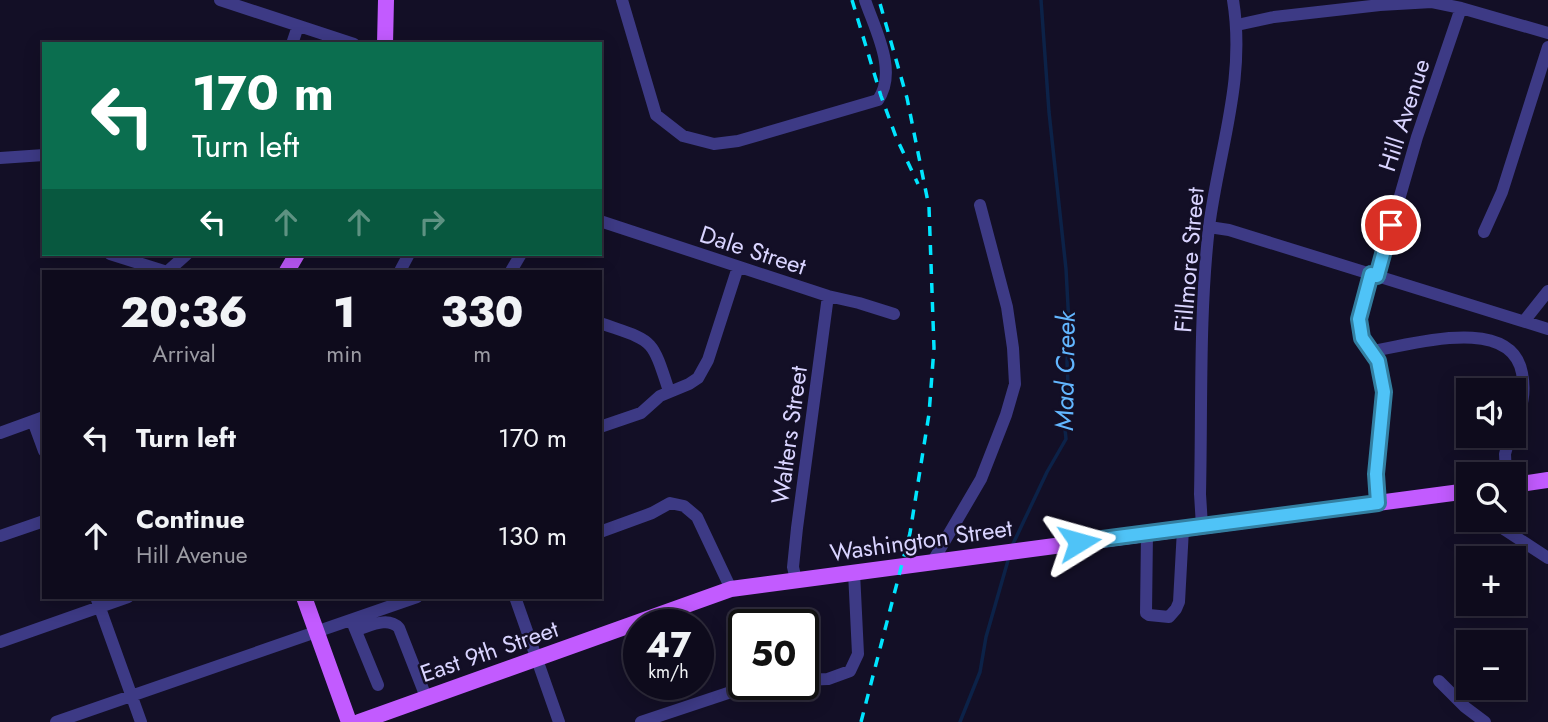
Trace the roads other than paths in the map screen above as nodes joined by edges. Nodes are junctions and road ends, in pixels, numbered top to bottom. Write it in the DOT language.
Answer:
graph roads {
  1 [pos="220,0"];
  2 [pos="386,0"];
  3 [pos="622,0"];
  4 [pos="865,0"];
  5 [pos="1233,0"];
  6 [pos="1461,8"];
  7 [pos="1237,25"];
  8 [pos="298,26"];
  9 [pos="1548,33"];
  10 [pos="293,42"];
  11 [pos="348,42"];
  12 [pos="385,42"];
  13 [pos="1548,47"];
  14 [pos="42,155"];
  15 [pos="0,158"];
  16 [pos="979,205"];
  17 [pos="602,222"];
  18 [pos="1209,228"];
  19 [pos="1484,232"];
  20 [pos="117,256"];
  21 [pos="185,256"];
  22 [pos="738,267"];
  23 [pos="163,270"];
  24 [pos="167,270"];
  25 [pos="1374,275"];
  26 [pos="1548,291"];
  27 [pos="828,296"];
  28 [pos="894,314"];
  29 [pos="1525,320"];
  30 [pos="602,324"];
  31 [pos="1548,329"];
  32 [pos="1371,351"];
  33 [pos="1523,378"];
  34 [pos="668,391"];
  35 [pos="38,419"];
  36 [pos="602,426"];
  37 [pos="0,433"];
  38 [pos="42,440"];
  39 [pos="1548,480"];
  40 [pos="1526,483"];
  41 [pos="1456,496"];
  42 [pos="1378,503"];
  43 [pos="42,523"];
  44 [pos="1202,526"];
  45 [pos="1183,529"];
  46 [pos="602,530"];
  47 [pos="1508,532"];
  48 [pos="1147,533"];
  49 [pos="0,536"];
  50 [pos="1548,558"];
  51 [pos="933,561"];
  52 [pos="854,572"];
  53 [pos="796,580"];
  54 [pos="731,589"];
  55 [pos="116,599"];
  56 [pos="305,599"];
  57 [pos="412,599"];
  58 [pos="516,599"];
  59 [pos="97,602"];
  60 [pos="354,625"];
  61 [pos="318,632"];
  62 [pos="0,642"];
  63 [pos="537,659"];
  64 [pos="819,679"];
  65 [pos="1439,681"];
  66 [pos="379,685"];
  67 [pos="728,693"];
  68 [pos="131,695"];
  69 [pos="426,697"];
  70 [pos="56,722"];
  71 [pos="141,722"];
  72 [pos="349,722"];
  73 [pos="359,722"];
  74 [pos="559,722"];
  75 [pos="641,722"];
  76 [pos="1485,722"];
  1 -- 8 [label="street"];
  2 -- 12 [label="main road"];
  3 -- 4 [label="street"];
  5 -- 7 [label="street, Fillmore Street"];
  6 -- 7 [label="street"];
  6 -- 9 [label="street"];
  6 -- 25 [label="street, Hill Avenue"];
  7 -- 18 [label="street, Fillmore Street"];
  8 -- 10 [label="street"];
  8 -- 11 [label="street"];
  13 -- 19 [label="street"];
  14 -- 15 [label="street"];
  16 -- 51 [label="street"];
  17 -- 22 [label="street, Dale Street"];
  18 -- 25 [label="street"];
  18 -- 44 [label="street, Fillmore Street"];
  20 -- 23 [label="street"];
  21 -- 24 [label="street"];
  22 -- 27 [label="street, Dale Street"];
  22 -- 34 [label="street"];
  25 -- 29 [label="street"];
  25 -- 32 [label="street, Hill Avenue"];
  26 -- 29 [label="street"];
  27 -- 28 [label="street, Dale Street"];
  27 -- 53 [label="street, Walters Street"];
  29 -- 31 [label="street"];
  30 -- 34 [label="street"];
  32 -- 33 [label="street"];
  32 -- 42 [label="street, Hill Avenue"];
  34 -- 36 [label="street"];
  35 -- 37 [label="street"];
  35 -- 38 [label="street"];
  39 -- 40 [label="main road"];
  41 -- 42 [label="main road, Washington Street"];
  42 -- 44 [label="main road, Washington Street"];
  43 -- 49 [label="street"];
  44 -- 45 [label="main road, Washington Street"];
  45 -- 48 [label="main road, Washington Street"];
  45 -- 48 [label="street"];
  46 -- 54 [label="street"];
  47 -- 50 [label="street"];
  48 -- 51 [label="main road, Washington Street"];
  51 -- 52 [label="main road, Washington Street"];
  52 -- 53 [label="main road, Washington Street"];
  52 -- 64 [label="street"];
  53 -- 54 [label="main road, East 9th Street"];
  54 -- 63 [label="main road, East 9th Street"];
  55 -- 59 [label="street"];
  56 -- 61 [label="main road"];
  57 -- 60 [label="street"];
  58 -- 63 [label="street"];
  59 -- 62 [label="street"];
  59 -- 68 [label="street"];
  60 -- 61 [label="street"];
  60 -- 66 [label="street"];
  60 -- 69 [label="street"];
  61 -- 68 [label="street"];
  61 -- 72 [label="main road"];
  63 -- 69 [label="main road, East 9th Street"];
  63 -- 74 [label="street"];
  65 -- 76 [label="street"];
  67 -- 75 [label="street"];
  68 -- 70 [label="street"];
  68 -- 71 [label="street"];
  69 -- 73 [label="main road, East 9th Street"];
}
